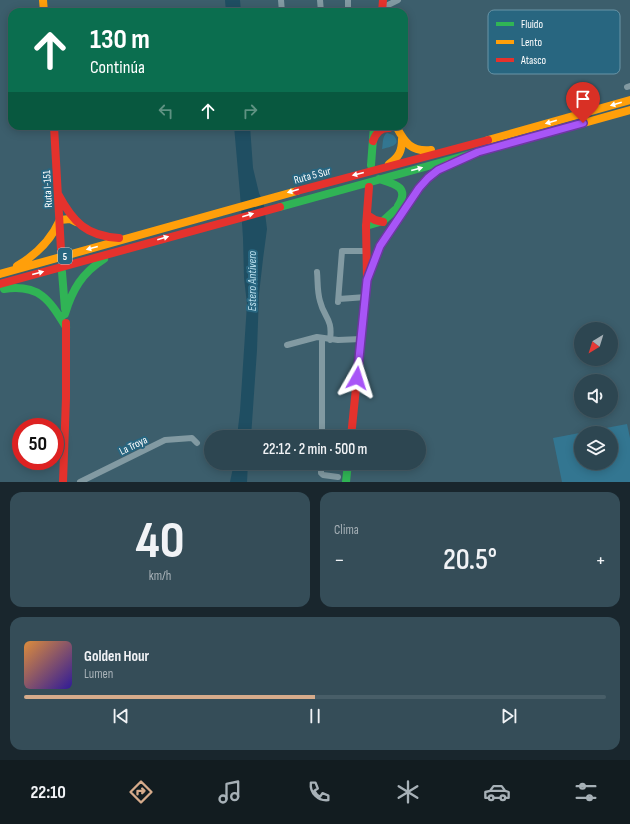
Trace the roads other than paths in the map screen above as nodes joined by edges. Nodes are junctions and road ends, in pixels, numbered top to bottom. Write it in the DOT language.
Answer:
graph roads {
  1 [pos="398,0"];
  2 [pos="382,7"];
  3 [pos="630,100"];
  4 [pos="630,110"];
  5 [pos="54,130"];
  6 [pos="374,130"];
  7 [pos="379,130"];
  8 [pos="394,130"];
  9 [pos="498,137"];
  10 [pos="373,141"];
  11 [pos="478,152"];
  12 [pos="371,165"];
  13 [pos="385,167"];
  14 [pos="379,179"];
  15 [pos="369,187"];
  16 [pos="58,194"];
  17 [pos="367,215"];
  18 [pos="60,220"];
  19 [pos="76,222"];
  20 [pos="383,222"];
  21 [pos="366,226"];
  22 [pos="390,230"];
  23 [pos="130,238"];
  24 [pos="126,249"];
  25 [pos="61,250"];
  26 [pos="367,251"];
  27 [pos="62,272"];
  28 [pos="317,272"];
  29 [pos="0,274"];
  30 [pos="367,280"];
  31 [pos="0,284"];
  32 [pos="0,290"];
  33 [pos="64,296"];
  34 [pos="366,297"];
  35 [pos="49,300"];
  36 [pos="65,314"];
  37 [pos="66,327"];
  38 [pos="322,339"];
  39 [pos="362,339"];
  40 [pos="330,340"];
  41 [pos="287,345"];
  42 [pos="322,430"];
  43 [pos="352,430"];
  44 [pos="197,443"];
  45 [pos="321,470"];
  46 [pos="346,470"];
  47 [pos="342,480"];
  48 [pos="63,482"];
  49 [pos="80,482"];
  50 [pos="333,482"];
  1 -- 2 [label="street"];
  3 -- 9 [label="main road, Ruta 5 Sur / 5, one-way"];
  4 -- 11 [label="main road, Ruta 5 Sur / 5"];
  5 -- 16 [label="main road, Ruta I-151"];
  6 -- 10 [label="main road"];
  7 -- 10 [label="main road"];
  8 -- 9 [label="main road"];
  8 -- 13 [label="main road"];
  9 -- 13 [label="main road, Ruta 5 Sur / 5"];
  10 -- 12 [label="main road"];
  14 -- 11 [label="main road, Ruta 5 Sur / 5, one-way"];
  11 -- 22 [label="main road"];
  13 -- 23 [label="main road, Ruta 5 Sur / 5, one-way"];
  14 -- 20 [label="main road"];
  24 -- 14 [label="main road, Ruta 5 Sur / 5, one-way"];
  15 -- 17 [label="main road"];
  16 -- 18 [label="main road, Ruta I-151"];
  16 -- 19 [label="main road"];
  17 -- 20 [label="main road"];
  17 -- 21 [label="main road"];
  18 -- 19 [label="main road"];
  18 -- 25 [label="main road, Ruta I-151"];
  18 -- 29 [label="main road"];
  19 -- 23 [label="main road"];
  20 -- 21 [label="main road"];
  21 -- 22 [label="main road"];
  21 -- 26 [label="main road"];
  22 -- 30 [label="main road"];
  23 -- 29 [label="main road, Ruta 5 Sur / 5, one-way"];
  31 -- 24 [label="main road, Ruta 5 Sur / 5, one-way"];
  24 -- 36 [label="main road"];
  26 -- 30 [label="main road"];
  26 -- 34 [label="street"];
  27 -- 33 [label="main road"];
  28 -- 40 [label="street"];
  30 -- 34 [label="main road"];
  32 -- 35 [label="main road"];
  33 -- 35 [label="main road"];
  33 -- 36 [label="main road"];
  34 -- 39 [label="main road"];
  35 -- 37 [label="main road"];
  36 -- 37 [label="main road"];
  37 -- 48 [label="main road"];
  38 -- 40 [label="street"];
  38 -- 41 [label="street"];
  38 -- 42 [label="street"];
  39 -- 40 [label="street"];
  39 -- 43 [label="main road"];
  44 -- 49 [label="street, La Troya"];
  45 -- 47 [label="street"];
  46 -- 47 [label="main road"];
  47 -- 50 [label="street"];
}
